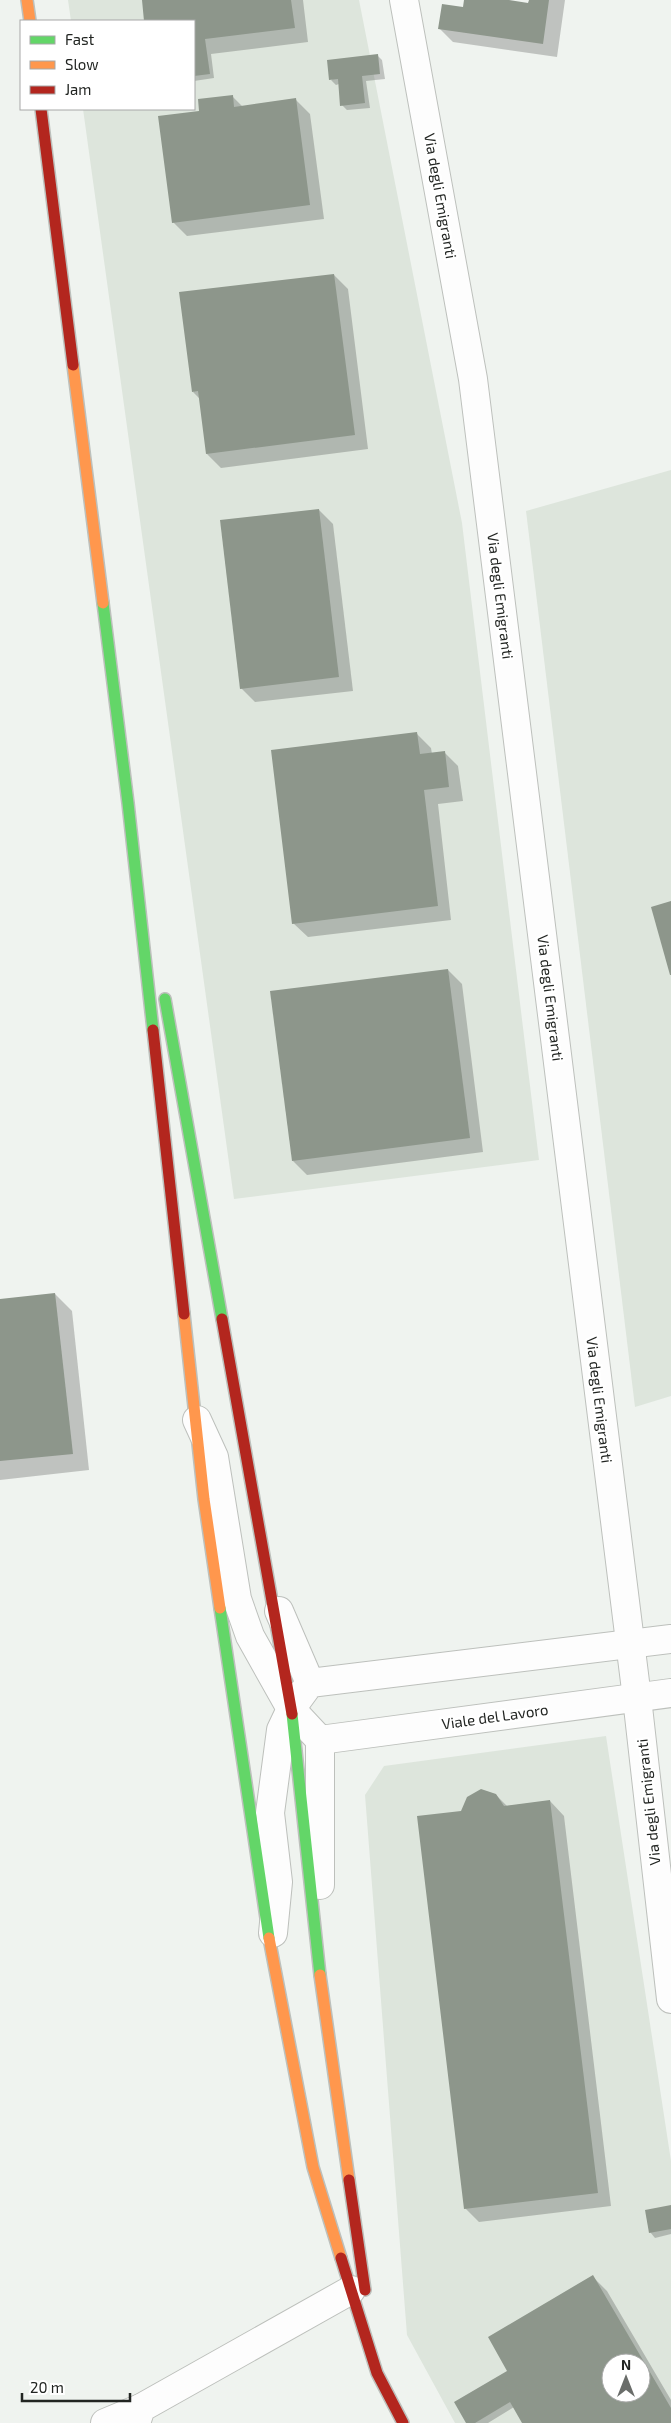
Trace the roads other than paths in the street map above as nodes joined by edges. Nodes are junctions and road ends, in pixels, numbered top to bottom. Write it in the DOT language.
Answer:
graph roads {
  1 [pos="27,0"];
  2 [pos="404,0"];
  3 [pos="30,20"];
  4 [pos="41,110"];
  5 [pos="128,803"];
  6 [pos="157,957"];
  7 [pos="163,986"];
  8 [pos="195,1417"];
  9 [pos="272,1596"];
  10 [pos="671,1639"];
  11 [pos="629,1644"];
  12 [pos="310,1684"];
  13 [pos="671,1693"];
  14 [pos="637,1698"];
  15 [pos="291,1709"];
  16 [pos="320,1740"];
  17 [pos="271,1948"];
  18 [pos="320,1975"];
  19 [pos="671,1999"];
  20 [pos="351,2290"];
  21 [pos="377,2373"];
  22 [pos="139,2415"];
  23 [pos="105,2423"];
  24 [pos="402,2423"];
  1 -- 3 [label="main road"];
  2 -- 11 [label="street, Via degli Emigranti"];
  4 -- 5 [label="main road"];
  5 -- 6 [label="main road"];
  5 -- 8 [label="main road"];
  7 -- 9 [label="main road"];
  8 -- 15 [label="street"];
  8 -- 17 [label="main road"];
  9 -- 12 [label="street"];
  9 -- 15 [label="main road"];
  10 -- 11 [label="street"];
  11 -- 12 [label="street"];
  11 -- 14 [label="street, Via degli Emigranti"];
  12 -- 15 [label="street"];
  13 -- 14 [label="street, Viale del Lavoro"];
  14 -- 16 [label="street, Viale del Lavoro"];
  14 -- 19 [label="street, Via degli Emigranti"];
  15 -- 16 [label="street"];
  15 -- 17 [label="street"];
  15 -- 18 [label="main road"];
  16 -- 18 [label="street"];
  17 -- 20 [label="main road"];
  18 -- 21 [label="main road"];
  20 -- 21 [label="main road"];
  20 -- 22 [label="street"];
  21 -- 24 [label="main road"];
  22 -- 23 [label="street"];
}
